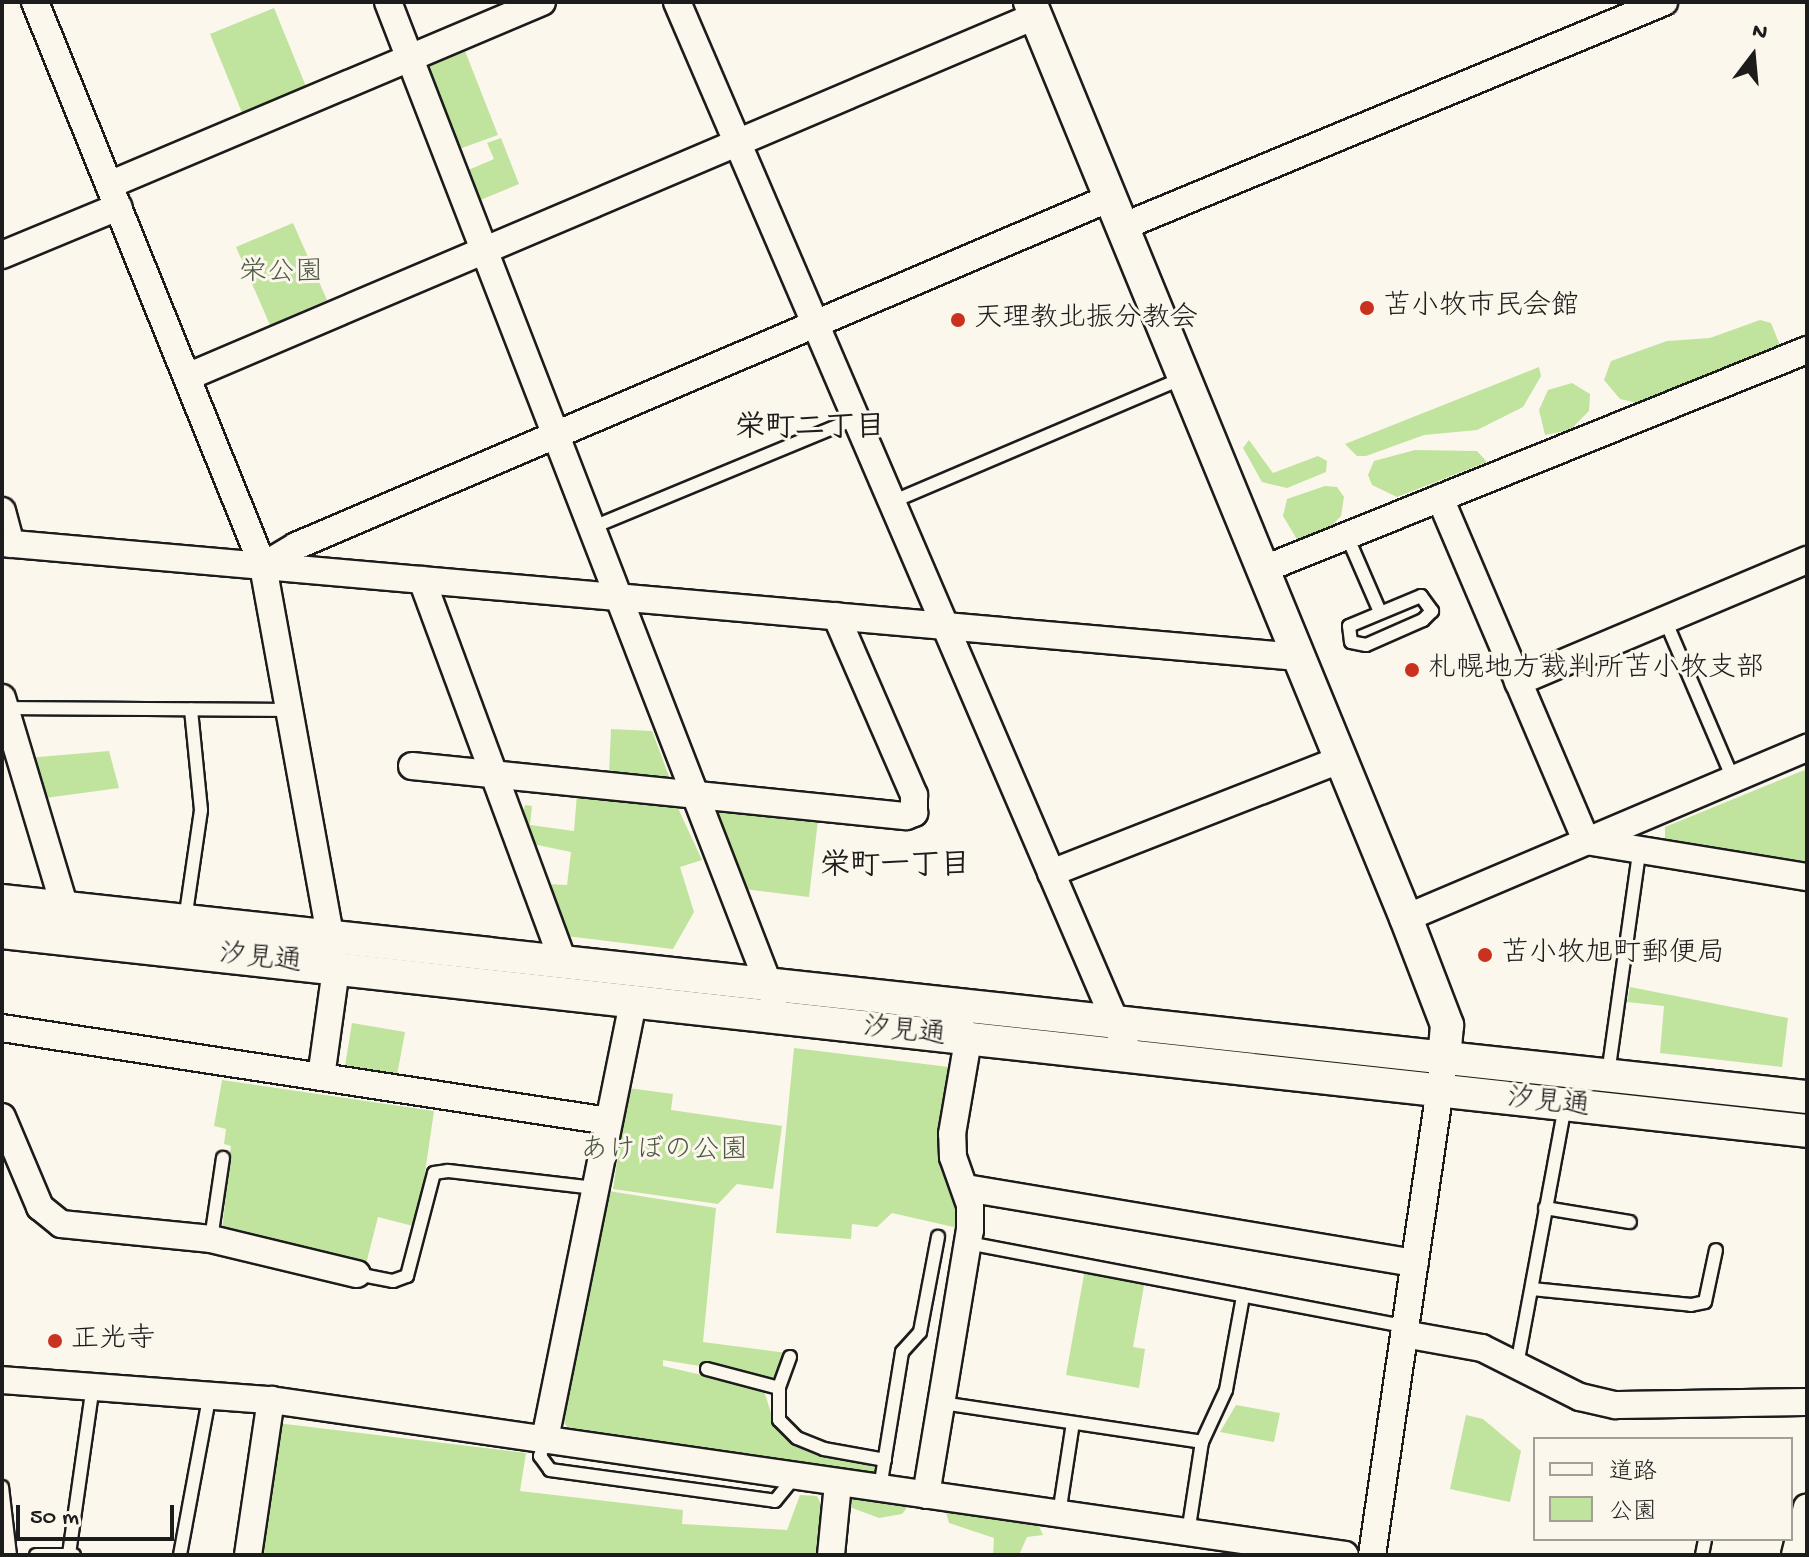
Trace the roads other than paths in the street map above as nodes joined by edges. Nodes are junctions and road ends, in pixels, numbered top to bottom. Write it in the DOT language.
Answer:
graph roads {
  1 [pos="35,2"];
  2 [pos="388,2"];
  3 [pos="542,2"];
  4 [pos="677,2"];
  5 [pos="1664,2"];
  6 [pos="1032,9"];
  7 [pos="410,58"];
  8 [pos="737,143"];
  9 [pos="114,196"];
  10 [pos="1116,213"];
  11 [pos="484,250"];
  12 [pos="2,255"];
  13 [pos="815,324"];
  14 [pos="1807,350"];
  15 [pos="187,377"];
  16 [pos="1183,378"];
  17 [pos="856,418"];
  18 [pos="556,435"];
  19 [pos="1440,498"];
  20 [pos="892,502"];
  21 [pos="2,511"];
  22 [pos="591,528"];
  23 [pos="1347,536"];
  24 [pos="6,543"];
  25 [pos="1807,560"];
  26 [pos="263,566"];
  27 [pos="1262,570"];
  28 [pos="422,580"];
  29 [pos="617,597"];
  30 [pos="1380,612"];
  31 [pos="836,616"];
  32 [pos="1665,620"];
  33 [pos="945,627"];
  34 [pos="1298,657"];
  35 [pos="1518,682"];
  36 [pos="3,705"];
  37 [pos="191,709"];
  38 [pos="288,710"];
  39 [pos="1807,748"];
  40 [pos="1340,760"];
  41 [pos="412,766"];
  42 [pos="492,774"];
  43 [pos="1733,779"];
  44 [pos="693,794"];
  45 [pos="1586,841"];
  46 [pos="1640,847"];
  47 [pos="1051,873"];
  48 [pos="1807,877"];
  49 [pos="2,901"];
  50 [pos="65,908"];
  51 [pos="1406,918"];
  52 [pos="185,921"];
  53 [pos="2,932"];
  54 [pos="328,937"];
  55 [pos="563,962"];
  56 [pos="336,969"];
  57 [pos="769,985"];
  58 [pos="633,1002"];
  59 [pos="948,1005"];
  60 [pos="782,1020"];
  61 [pos="1116,1025"];
  62 [pos="2,1028"];
  63 [pos="968,1040"];
  64 [pos="1131,1058"];
  65 [pos="1444,1059"];
  66 [pos="1608,1076"];
  67 [pos="321,1077"];
  68 [pos="1439,1093"];
  69 [pos="1807,1097"];
  70 [pos="1565,1105"];
  71 [pos="2,1117"];
  72 [pos="608,1121"];
  73 [pos="1807,1131"];
  74 [pos="223,1158"];
  75 [pos="595,1188"];
  76 [pos="966,1188"];
  77 [pos="1545,1208"];
  78 [pos="1630,1222"];
  79 [pos="938,1237"];
  80 [pos="211,1239"];
  81 [pos="968,1243"];
  82 [pos="1716,1250"];
  83 [pos="1415,1263"];
  84 [pos="357,1274"];
  85 [pos="1532,1289"];
  86 [pos="1243,1296"];
  87 [pos="1405,1330"];
  88 [pos="790,1357"];
  89 [pos="1517,1365"];
  90 [pos="707,1369"];
  91 [pos="2,1380"];
  92 [pos="93,1386"];
  93 [pos="779,1388"];
  94 [pos="210,1393"];
  95 [pos="271,1400"];
  96 [pos="1807,1402"];
  97 [pos="942,1403"];
  98 [pos="1073,1423"];
  99 [pos="545,1439"];
  100 [pos="1202,1442"];
  101 [pos="885,1460"];
  102 [pos="838,1483"];
  103 [pos="2,1487"];
  104 [pos="880,1488"];
  105 [pos="926,1495"];
  106 [pos="1807,1507"];
  107 [pos="1059,1514"];
  108 [pos="1188,1533"];
  109 [pos="10,1555"];
  110 [pos="36,1555"];
  111 [pos="71,1555"];
  112 [pos="180,1555"];
  113 [pos="248,1555"];
  114 [pos="831,1555"];
  115 [pos="1345,1555"];
  116 [pos="1372,1555"];
  117 [pos="1795,1555"];
  1 -- 9 [label="street"];
  2 -- 7 [label="street"];
  3 -- 7 [label="street"];
  4 -- 8 [label="street"];
  5 -- 10 [label="street"];
  6 -- 8 [label="street"];
  6 -- 10 [label="street"];
  7 -- 9 [label="street"];
  7 -- 11 [label="street"];
  8 -- 11 [label="street"];
  8 -- 13 [label="street"];
  9 -- 12 [label="street"];
  9 -- 15 [label="street"];
  10 -- 13 [label="street"];
  10 -- 16 [label="street"];
  11 -- 15 [label="street"];
  11 -- 18 [label="street"];
  13 -- 17 [label="street"];
  13 -- 18 [label="street"];
  14 -- 19 [label="street"];
  15 -- 26 [label="street"];
  16 -- 20 [label="lane"];
  16 -- 27 [label="street"];
  17 -- 20 [label="street"];
  17 -- 22 [label="lane"];
  18 -- 22 [label="street"];
  18 -- 26 [label="street"];
  19 -- 23 [label="street"];
  19 -- 35 [label="street"];
  20 -- 33 [label="street"];
  21 -- 24 [label="street"];
  22 -- 29 [label="street"];
  23 -- 27 [label="street"];
  23 -- 30 [label="lane"];
  24 -- 26 [label="street"];
  25 -- 32 [label="street"];
  26 -- 28 [label="street"];
  26 -- 38 [label="street"];
  27 -- 34 [label="street"];
  28 -- 29 [label="street"];
  28 -- 42 [label="street"];
  29 -- 31 [label="street"];
  29 -- 44 [label="street"];
  30 -- 30 [label="lane"];
  31 -- 33 [label="street"];
  31 -- 44 [label="street"];
  32 -- 35 [label="street"];
  32 -- 43 [label="lane"];
  33 -- 34 [label="street"];
  33 -- 47 [label="street"];
  34 -- 40 [label="street"];
  35 -- 45 [label="street"];
  36 -- 37 [label="lane"];
  36 -- 50 [label="street"];
  37 -- 38 [label="lane"];
  37 -- 52 [label="lane"];
  38 -- 54 [label="street"];
  39 -- 43 [label="street"];
  40 -- 47 [label="street"];
  40 -- 51 [label="street"];
  41 -- 42 [label="street"];
  42 -- 44 [label="street"];
  42 -- 55 [label="street"];
  43 -- 45 [label="street"];
  44 -- 57 [label="street"];
  45 -- 46 [label="street"];
  45 -- 51 [label="street"];
  46 -- 48 [label="street"];
  46 -- 66 [label="lane"];
  47 -- 61 [label="street"];
  49 -- 50 [label="street, 汐見通"];
  50 -- 52 [label="street, 汐見通"];
  51 -- 65 [label="street"];
  52 -- 54 [label="street, 汐見通"];
  53 -- 56 [label="street, 汐見通"];
  54 -- 55 [label="street, 汐見通"];
  54 -- 56 [label="street"];
  55 -- 57 [label="street, 汐見通"];
  56 -- 58 [label="street, 汐見通"];
  56 -- 67 [label="street"];
  57 -- 59 [label="street, 汐見通"];
  57 -- 60 [label="street"];
  58 -- 60 [label="street, 汐見通"];
  58 -- 72 [label="street"];
  59 -- 61 [label="street, 汐見通"];
  59 -- 63 [label="street"];
  60 -- 63 [label="street, 汐見通"];
  61 -- 64 [label="street"];
  61 -- 65 [label="street, 汐見通"];
  62 -- 67 [label="street"];
  63 -- 64 [label="street, 汐見通"];
  63 -- 76 [label="street"];
  64 -- 68 [label="street, 汐見通"];
  65 -- 66 [label="street, 汐見通"];
  65 -- 68 [label="street"];
  66 -- 69 [label="street, 汐見通"];
  67 -- 72 [label="street"];
  68 -- 70 [label="street, 汐見通"];
  68 -- 83 [label="street"];
  70 -- 73 [label="street, 汐見通"];
  70 -- 77 [label="lane"];
  71 -- 80 [label="street"];
  72 -- 75 [label="street"];
  74 -- 80 [label="lane"];
  75 -- 84 [label="lane"];
  75 -- 99 [label="street"];
  76 -- 81 [label="street"];
  76 -- 83 [label="street"];
  77 -- 78 [label="lane"];
  77 -- 85 [label="lane"];
  79 -- 101 [label="lane"];
  80 -- 84 [label="street"];
  81 -- 86 [label="lane"];
  81 -- 97 [label="street"];
  82 -- 85 [label="lane"];
  83 -- 87 [label="street"];
  85 -- 89 [label="lane"];
  86 -- 87 [label="lane"];
  86 -- 100 [label="lane"];
  87 -- 89 [label="street"];
  87 -- 116 [label="street"];
  88 -- 93 [label="lane"];
  89 -- 96 [label="street"];
  90 -- 93 [label="lane"];
  91 -- 92 [label="street"];
  92 -- 94 [label="street"];
  92 -- 111 [label="lane"];
  93 -- 101 [label="lane"];
  94 -- 95 [label="street"];
  94 -- 112 [label="lane"];
  95 -- 99 [label="street"];
  95 -- 113 [label="street"];
  97 -- 98 [label="lane"];
  97 -- 105 [label="street"];
  98 -- 100 [label="lane"];
  98 -- 107 [label="lane"];
  99 -- 102 [label="street"];
  100 -- 108 [label="lane"];
  101 -- 104 [label="lane"];
  102 -- 104 [label="street"];
  102 -- 114 [label="street"];
  103 -- 109 [label="lane"];
  104 -- 105 [label="street"];
  105 -- 107 [label="street"];
  106 -- 117 [label="street"];
  107 -- 108 [label="street"];
  108 -- 115 [label="street"];
  110 -- 111 [label="lane"];
}
